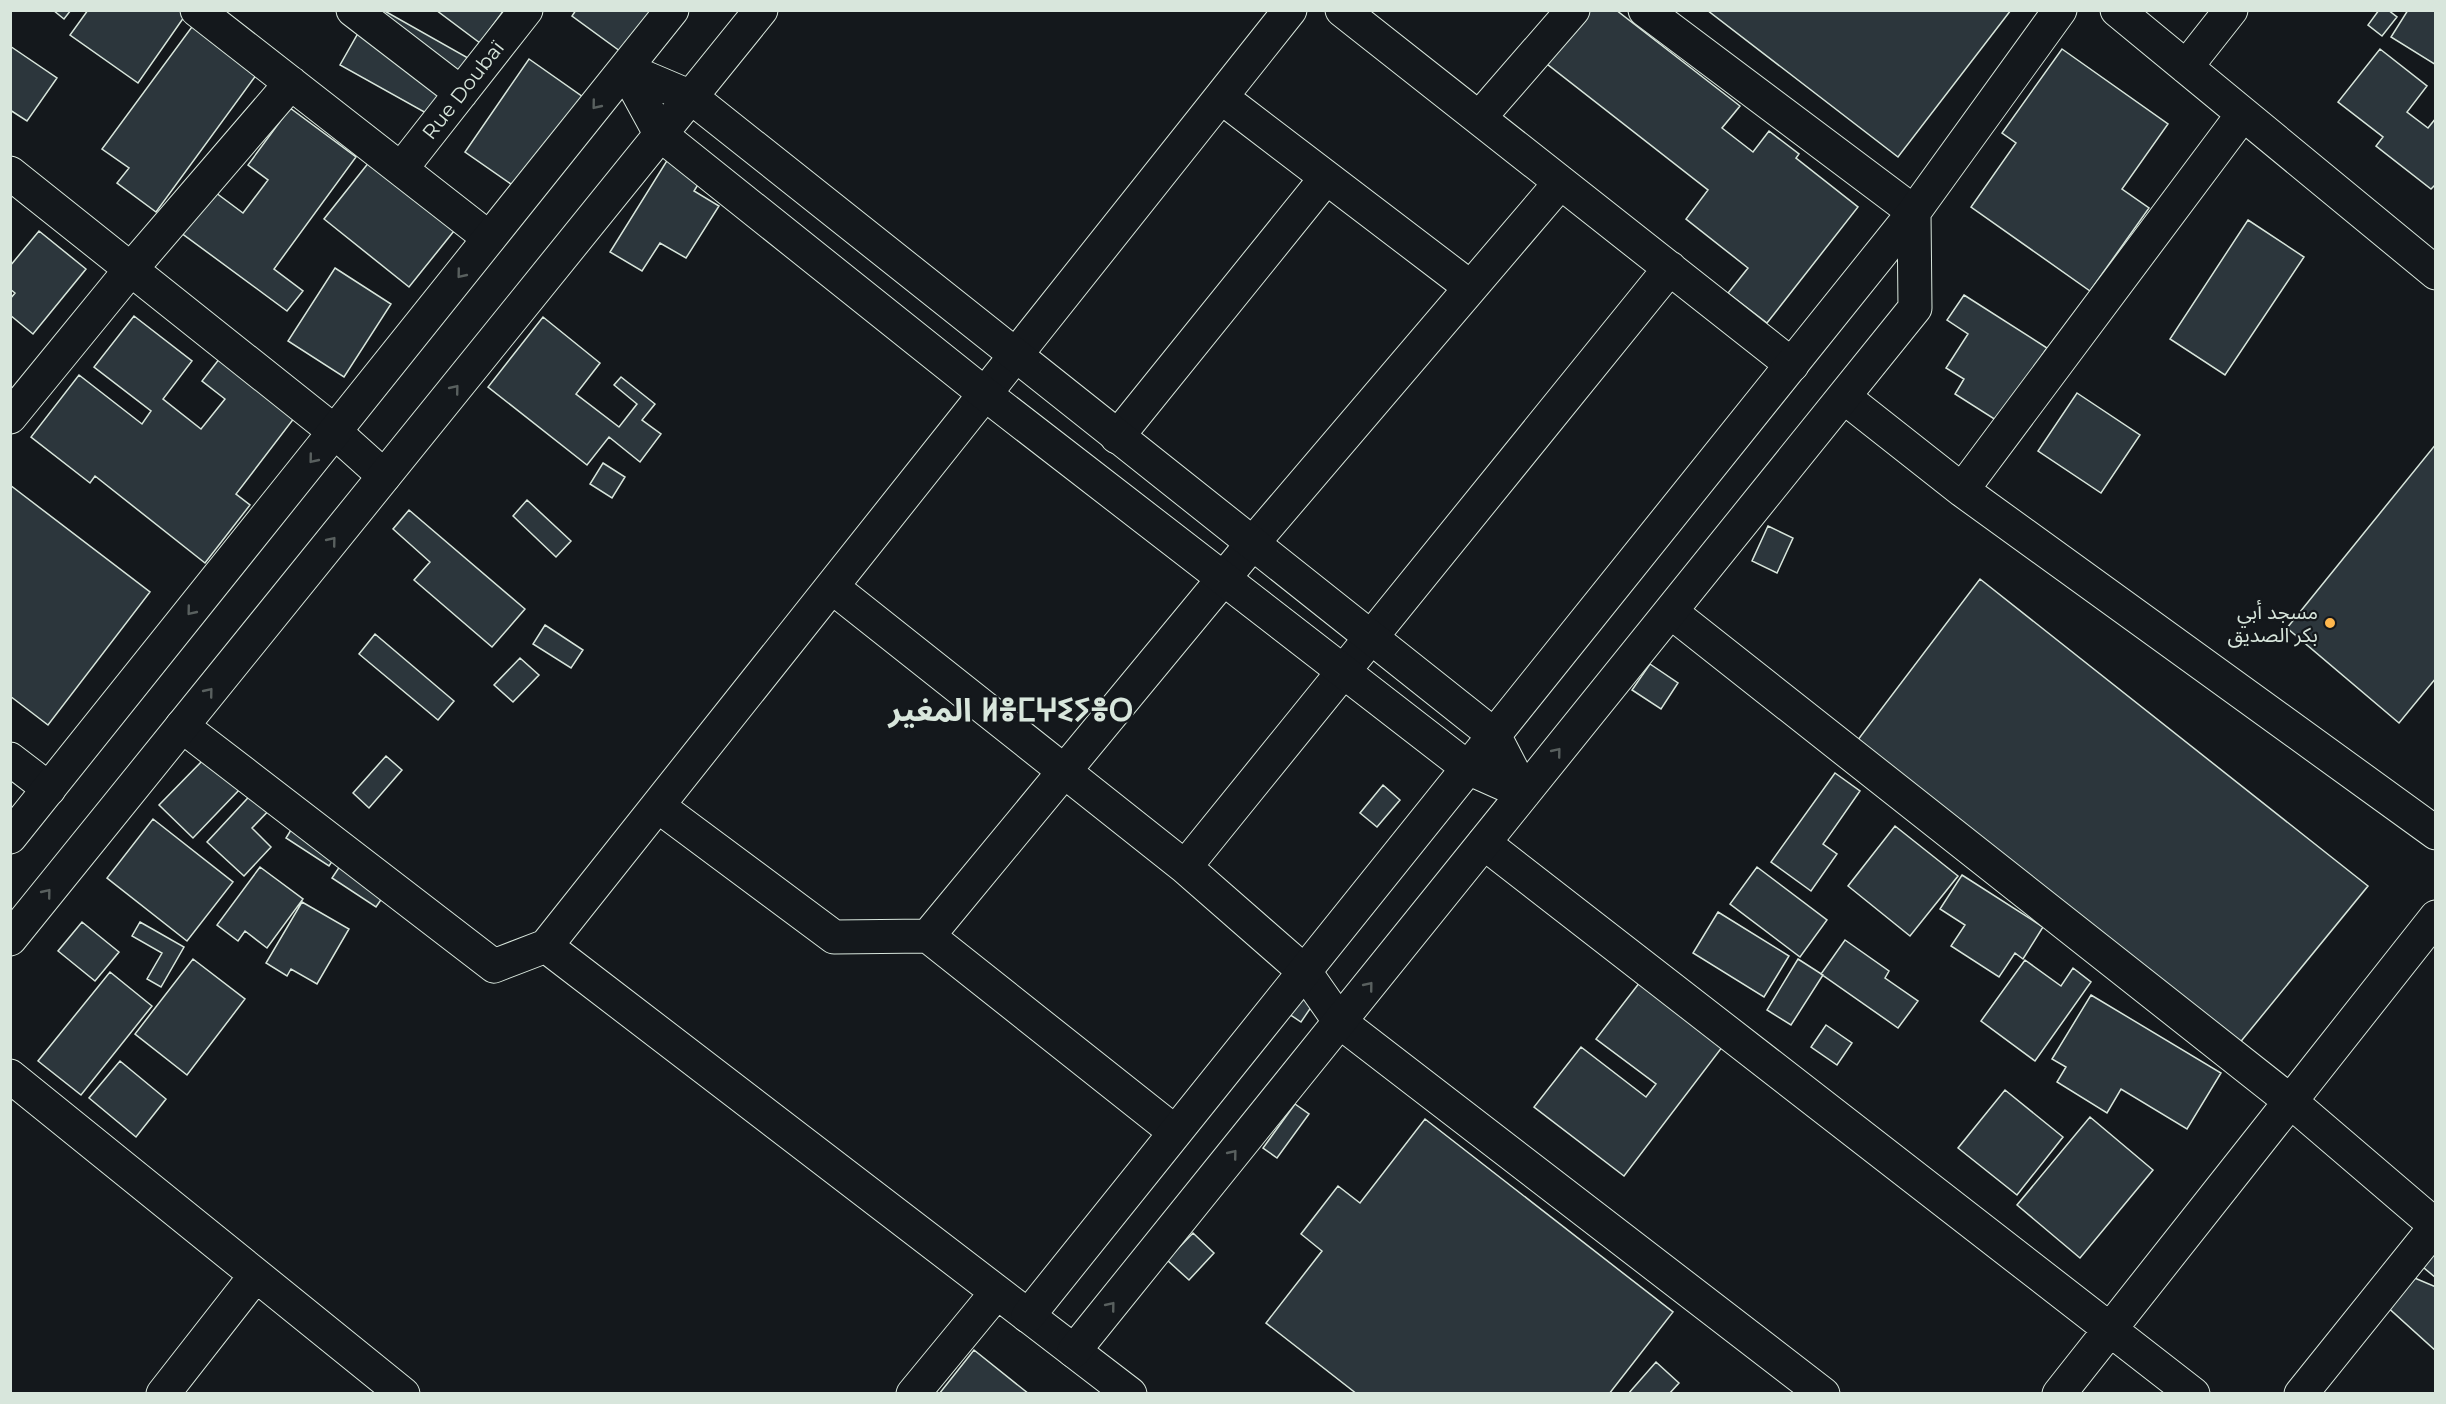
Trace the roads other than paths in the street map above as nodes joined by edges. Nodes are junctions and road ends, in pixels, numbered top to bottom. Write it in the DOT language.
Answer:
graph roads {
  1 [pos="197,10"];
  2 [pos="353,10"];
  3 [pos="526,10"];
  4 [pos="672,10"];
  5 [pos="761,10"];
  6 [pos="1290,10"];
  7 [pos="1342,10"];
  8 [pos="1573,10"];
  9 [pos="1645,10"];
  10 [pos="2060,10"];
  11 [pos="2117,10"];
  12 [pos="2231,10"];
  13 [pos="2186,67"];
  14 [pos="625,69"];
  15 [pos="291,82"];
  16 [pos="461,93"];
  17 [pos="691,97"];
  18 [pos="1221,97"];
  19 [pos="2243,114"];
  20 [pos="1479,118"];
  21 [pos="661,135"];
  22 [pos="401,169"];
  23 [pos="10,173"];
  24 [pos="1326,178"];
  25 [pos="1560,183"];
  26 [pos="1914,212"];
  27 [pos="489,238"];
  28 [pos="1670,268"];
  29 [pos="131,269"];
  30 [pos="2436,273"];
  31 [pos="1470,287"];
  32 [pos="1015,356"];
  33 [pos="1791,365"];
  34 [pos="985,394"];
  35 [pos="1844,397"];
  36 [pos="10,417"];
  37 [pos="335,432"];
  38 [pos="1118,437"];
  39 [pos="384,476"];
  40 [pos="1962,490"];
  41 [pos="1252,544"];
  42 [pos="1224,579"];
  43 [pos="832,587"];
  44 [pos="1671,612"];
  45 [pos="1371,638"];
  46 [pos="1343,671"];
  47 [pos="182,726"];
  48 [pos="1494,735"];
  49 [pos="10,759"];
  50 [pos="1468,768"];
  51 [pos="1065,771"];
  52 [pos="49,789"];
  53 [pos="1524,793"];
  54 [pos="658,806"];
  55 [pos="2436,833"];
  56 [pos="10,837"];
  57 [pos="1484,843"];
  58 [pos="1185,867"];
  59 [pos="2436,917"];
  60 [pos="928,936"];
  61 [pos="10,939"];
  62 [pos="546,946"];
  63 [pos="1305,972"];
  64 [pos="1340,1022"];
  65 [pos="10,1076"];
  66 [pos="2290,1101"];
  67 [pos="1175,1132"];
  68 [pos="2436,1226"];
  69 [pos="256,1275"];
  70 [pos="997,1292"];
  71 [pos="1028,1316"];
  72 [pos="2110,1329"];
  73 [pos="1074,1351"];
  74 [pos="163,1394"];
  75 [pos="403,1394"];
  76 [pos="913,1394"];
  77 [pos="1130,1394"];
  78 [pos="1823,1394"];
  79 [pos="2060,1394"];
  80 [pos="2193,1394"];
  81 [pos="2301,1394"];
  1 -- 15 [label="street"];
  2 -- 16 [label="street"];
  3 -- 16 [label="street, Rue Doubaï"];
  4 -- 14 [label="street"];
  5 -- 17 [label="street"];
  6 -- 18 [label="street"];
  7 -- 20 [label="street"];
  8 -- 20 [label="street"];
  9 -- 26 [label="street"];
  10 -- 26 [label="street"];
  11 -- 13 [label="street"];
  12 -- 13 [label="street"];
  13 -- 19 [label="street"];
  14 -- 17 [label="street"];
  14 -- 21 [label="street"];
  14 -- 27 [label="street, one-way"];
  15 -- 22 [label="street"];
  15 -- 29 [label="street"];
  16 -- 22 [label="street, Rue Doubaï"];
  17 -- 21 [label="street"];
  17 -- 32 [label="street"];
  18 -- 24 [label="street"];
  18 -- 32 [label="street"];
  19 -- 30 [label="street"];
  19 -- 40 [label="street"];
  20 -- 25 [label="street"];
  21 -- 34 [label="street"];
  39 -- 21 [label="street, one-way"];
  22 -- 27 [label="street"];
  23 -- 29 [label="street"];
  24 -- 31 [label="street"];
  24 -- 38 [label="street"];
  25 -- 28 [label="street"];
  25 -- 31 [label="street"];
  26 -- 33 [label="street"];
  26 -- 35 [label="street"];
  27 -- 37 [label="street, one-way"];
  28 -- 33 [label="street"];
  28 -- 45 [label="street"];
  29 -- 36 [label="street"];
  29 -- 37 [label="street"];
  31 -- 41 [label="street"];
  32 -- 34 [label="street"];
  32 -- 38 [label="street"];
  33 -- 48 [label="street"];
  34 -- 42 [label="street"];
  34 -- 43 [label="street"];
  35 -- 40 [label="street"];
  35 -- 44 [label="street"];
  37 -- 39 [label="street"];
  37 -- 52 [label="street, one-way"];
  38 -- 41 [label="street"];
  47 -- 39 [label="street, one-way"];
  40 -- 55 [label="street"];
  41 -- 42 [label="street"];
  41 -- 45 [label="street"];
  42 -- 46 [label="street"];
  42 -- 51 [label="street"];
  43 -- 51 [label="street"];
  43 -- 54 [label="street"];
  53 -- 44 [label="street, one-way"];
  44 -- 66 [label="street"];
  45 -- 46 [label="street"];
  45 -- 48 [label="street"];
  46 -- 50 [label="street"];
  46 -- 58 [label="street"];
  61 -- 47 [label="street, one-way"];
  47 -- 62 [label="street"];
  48 -- 50 [label="street"];
  48 -- 53 [label="street"];
  49 -- 52 [label="street"];
  50 -- 53 [label="street"];
  50 -- 63 [label="street"];
  51 -- 58 [label="street"];
  51 -- 60 [label="street"];
  52 -- 56 [label="street"];
  53 -- 57 [label="street"];
  54 -- 60 [label="street"];
  54 -- 62 [label="street"];
  64 -- 57 [label="street, one-way"];
  57 -- 72 [label="street"];
  58 -- 63 [label="street"];
  59 -- 66 [label="street"];
  60 -- 67 [label="street"];
  62 -- 70 [label="street"];
  63 -- 64 [label="street"];
  63 -- 67 [label="street"];
  73 -- 64 [label="street, one-way"];
  64 -- 78 [label="street"];
  65 -- 69 [label="street"];
  66 -- 68 [label="street"];
  66 -- 72 [label="street"];
  67 -- 71 [label="street"];
  68 -- 81 [label="street"];
  69 -- 74 [label="street"];
  69 -- 75 [label="street"];
  70 -- 71 [label="street"];
  70 -- 76 [label="street"];
  71 -- 73 [label="street"];
  72 -- 79 [label="street"];
  72 -- 80 [label="street"];
  73 -- 77 [label="street"];
}
